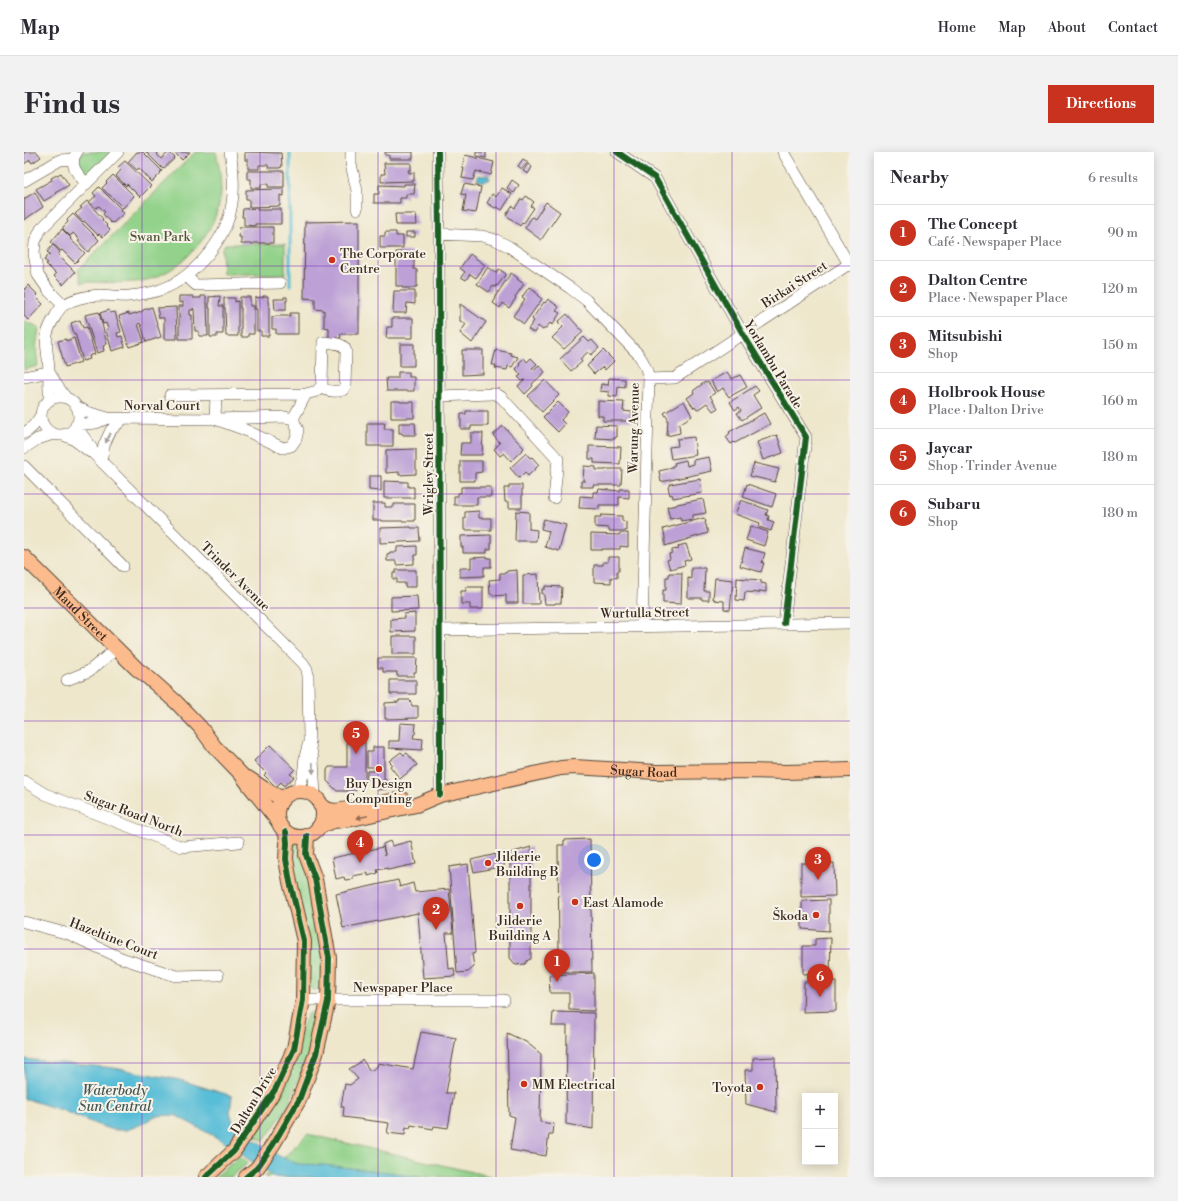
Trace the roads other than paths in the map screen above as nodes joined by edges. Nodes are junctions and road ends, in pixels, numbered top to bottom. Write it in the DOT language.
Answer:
graph roads {
  1 [pos="118,152"];
  2 [pos="230,152"];
  3 [pos="350,152"];
  4 [pos="438,152"];
  5 [pos="617,152"];
  6 [pos="784,152"];
  7 [pos="75,156"];
  8 [pos="24,181"];
  9 [pos="86,184"];
  10 [pos="357,209"];
  11 [pos="439,234"];
  12 [pos="849,265"];
  13 [pos="186,276"];
  14 [pos="280,283"];
  15 [pos="63,305"];
  16 [pos="743,334"];
  17 [pos="49,372"];
  18 [pos="24,377"];
  19 [pos="649,379"];
  20 [pos="321,388"];
  21 [pos="306,394"];
  22 [pos="170,395"];
  23 [pos="216,395"];
  24 [pos="439,396"];
  25 [pos="66,398"];
  26 [pos="50,400"];
  27 [pos="76,406"];
  28 [pos="41,415"];
  29 [pos="108,418"];
  30 [pos="123,419"];
  31 [pos="215,419"];
  32 [pos="293,419"];
  33 [pos="76,426"];
  34 [pos="24,433"];
  35 [pos="58,434"];
  36 [pos="24,448"];
  37 [pos="97,457"];
  38 [pos="24,466"];
  39 [pos="554,498"];
  40 [pos="26,564"];
  41 [pos="123,566"];
  42 [pos="784,623"];
  43 [pos="850,623"];
  44 [pos="642,626"];
  45 [pos="440,630"];
  46 [pos="116,648"];
  47 [pos="67,680"];
  48 [pos="309,740"];
  49 [pos="850,770"];
  50 [pos="241,774"];
  51 [pos="24,781"];
  52 [pos="289,795"];
  53 [pos="440,795"];
  54 [pos="317,801"];
  55 [pos="277,820"];
  56 [pos="286,832"];
  57 [pos="312,832"];
  58 [pos="239,842"];
  59 [pos="24,922"];
  60 [pos="218,975"];
  61 [pos="303,1000"];
  62 [pos="504,1000"];
  63 [pos="328,1001"];
  64 [pos="206,1177"];
  65 [pos="246,1177"];
  1 -- 9 [label="street"];
  2 -- 13 [label="street"];
  3 -- 10 [label="street"];
  4 -- 11 [label="street, Wrigley Street"];
  5 -- 16 [label="street, Yorlambu Parade"];
  6 -- 12 [label="street"];
  7 -- 8 [label="street"];
  7 -- 9 [label="street"];
  9 -- 15 [label="street"];
  11 -- 19 [label="street, Warung Avenue"];
  11 -- 24 [label="street, Wrigley Street"];
  12 -- 16 [label="street, Birkai Street"];
  13 -- 14 [label="street"];
  13 -- 15 [label="street"];
  15 -- 17 [label="street"];
  16 -- 19 [label="street, Birkai Street"];
  16 -- 42 [label="street, Yorlambu Parade"];
  17 -- 18 [label="street"];
  17 -- 25 [label="street"];
  17 -- 26 [label="street"];
  19 -- 44 [label="street, Warung Avenue"];
  20 -- 21 [label="street"];
  21 -- 23 [label="street"];
  21 -- 32 [label="street"];
  22 -- 23 [label="street"];
  23 -- 31 [label="street"];
  24 -- 39 [label="street"];
  24 -- 45 [label="street, Wrigley Street"];
  25 -- 26 [label="street"];
  25 -- 27 [label="street"];
  26 -- 28 [label="street"];
  27 -- 29 [label="street, Norval Court"];
  27 -- 33 [label="street"];
  28 -- 34 [label="street"];
  28 -- 35 [label="street"];
  29 -- 30 [label="street, Norval Court"];
  29 -- 33 [label="street, Norval Court"];
  30 -- 31 [label="street, Norval Court"];
  30 -- 37 [label="street, one-way"];
  31 -- 32 [label="street, Norval Court"];
  31 -- 32 [label="street, Norval Court"];
  33 -- 35 [label="street"];
  33 -- 37 [label="street, Trinder Avenue"];
  35 -- 36 [label="street"];
  35 -- 37 [label="street, Trinder Avenue"];
  37 -- 48 [label="street, Trinder Avenue"];
  38 -- 41 [label="street"];
  40 -- 46 [label="main road, Maud Street"];
  42 -- 43 [label="street, Wurtulla Street"];
  42 -- 44 [label="street, Wurtulla Street"];
  44 -- 45 [label="street, Wurtulla Street"];
  45 -- 53 [label="street, Wrigley Street"];
  46 -- 47 [label="street"];
  46 -- 50 [label="main road, Maud Street"];
  48 -- 52 [label="street, Trinder Avenue"];
  48 -- 54 [label="street, Trinder Avenue, one-way"];
  49 -- 53 [label="main road, Sugar Road"];
  50 -- 52 [label="main road, Maud Street"];
  50 -- 55 [label="main road, Maud Street"];
  51 -- 58 [label="street, Sugar Road North"];
  52 -- 54 [label="main road"];
  52 -- 55 [label="main road"];
  53 -- 54 [label="main road"];
  53 -- 57 [label="main road, one-way"];
  54 -- 57 [label="main road"];
  55 -- 56 [label="main road"];
  56 -- 57 [label="main road"];
  56 -- 61 [label="main road, Dalton Drive"];
  57 -- 63 [label="main road"];
  59 -- 60 [label="street, Hazeltine Court"];
  61 -- 63 [label="street, Newspaper Place"];
  61 -- 64 [label="main road, Dalton Drive"];
  62 -- 63 [label="street, Newspaper Place"];
  63 -- 65 [label="main road"];
}
